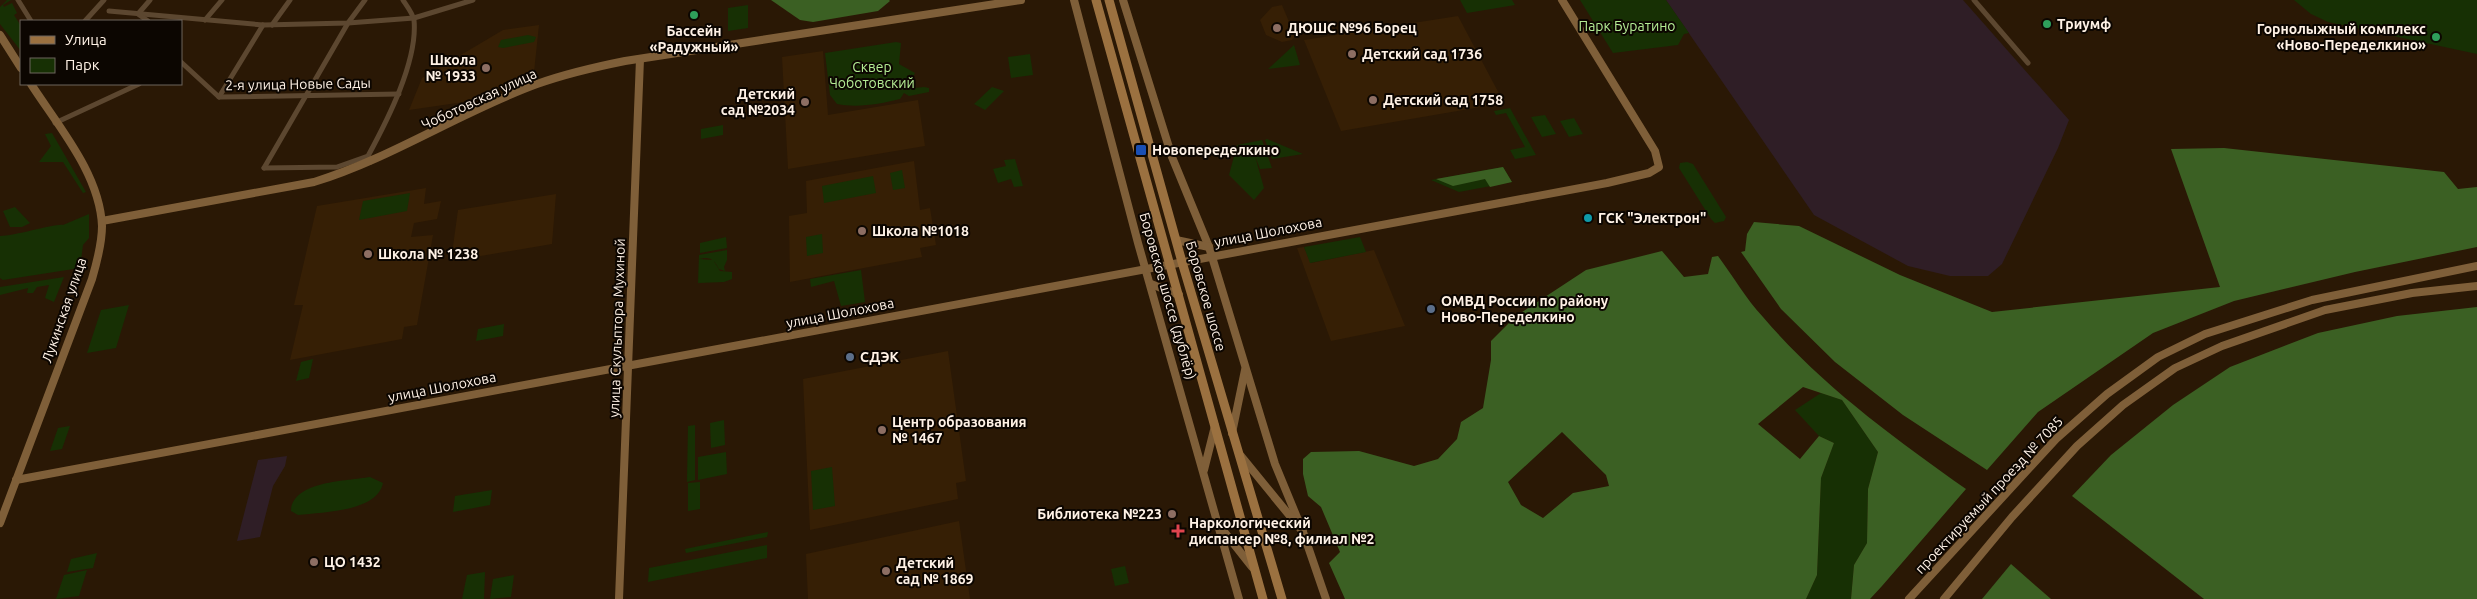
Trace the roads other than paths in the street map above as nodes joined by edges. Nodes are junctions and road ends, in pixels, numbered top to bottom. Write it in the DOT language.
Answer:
graph roads {
  1 [pos="18,0"];
  2 [pos="104,0"];
  3 [pos="150,0"];
  4 [pos="222,0"];
  5 [pos="290,0"];
  6 [pos="365,0"];
  7 [pos="404,0"];
  8 [pos="473,0"];
  9 [pos="1021,0"];
  10 [pos="1074,0"];
  11 [pos="1096,0"];
  12 [pos="1109,0"];
  13 [pos="1122,0"];
  14 [pos="1562,0"];
  15 [pos="1974,0"];
  16 [pos="109,11"];
  17 [pos="138,14"];
  18 [pos="414,18"];
  19 [pos="30,20"];
  20 [pos="86,20"];
  21 [pos="147,20"];
  22 [pos="205,20"];
  23 [pos="348,23"];
  24 [pos="264,25"];
  25 [pos="272,25"];
  26 [pos="0,35"];
  27 [pos="640,59"];
  28 [pos="182,63"];
  29 [pos="2028,63"];
  30 [pos="20,64"];
  31 [pos="32,85"];
  32 [pos="137,85"];
  33 [pos="307,94"];
  34 [pos="399,94"];
  35 [pos="219,97"];
  36 [pos="55,123"];
  37 [pos="369,159"];
  38 [pos="102,221"];
  39 [pos="1176,240"];
  40 [pos="1209,247"];
  41 [pos="1211,256"];
  42 [pos="1182,262"];
  43 [pos="1169,265"];
  44 [pos="2477,266"];
  45 [pos="1146,268"];
  46 [pos="1151,284"];
  47 [pos="2477,286"];
  48 [pos="1179,295"];
  49 [pos="629,367"];
  50 [pos="1246,368"];
  51 [pos="1215,426"];
  52 [pos="1232,434"];
  53 [pos="1236,448"];
  54 [pos="1204,472"];
  55 [pos="16,480"];
  56 [pos="0,523"];
  57 [pos="1218,523"];
  58 [pos="1303,532"];
  59 [pos="1256,572"];
  60 [pos="619,599"];
  61 [pos="1240,599"];
  62 [pos="1263,599"];
  63 [pos="1282,599"];
  64 [pos="1326,599"];
  65 [pos="1910,599"];
  66 [pos="1944,599"];
  1 -- 19 [label="street"];
  2 -- 20 [label="street"];
  3 -- 17 [label="street"];
  4 -- 22 [label="street"];
  5 -- 25 [label="street"];
  6 -- 23 [label="street"];
  7 -- 18 [label="street"];
  8 -- 18 [label="street"];
  9 -- 27 [label="street, Чоботовская улица"];
  10 -- 45 [label="street, Боровское шоссе (дублёр)"];
  11 -- 43 [label="main road, Боровское шоссе"];
  12 -- 39 [label="main road, Боровское шоссе"];
  13 -- 40 [label="street"];
  14 -- 41 [label="street, улица Шолохова"];
  15 -- 29 [label="street"];
  16 -- 17 [label="street"];
  17 -- 21 [label="street"];
  17 -- 22 [label="street"];
  18 -- 23 [label="street"];
  18 -- 34 [label="street"];
  22 -- 24 [label="street"];
  23 -- 25 [label="street"];
  23 -- 33 [label="street"];
  24 -- 25 [label="street"];
  24 -- 35 [label="street"];
  26 -- 30 [label="street"];
  27 -- 37 [label="street, Чоботовская улица"];
  27 -- 49 [label="street, улица Скульптора Мухиной"];
  28 -- 35 [label="street, 2-я улица Новые Сады"];
  31 -- 36 [label="street, Лукинская улица"];
  32 -- 36 [label="street"];
  33 -- 34 [label="street, 2-я улица Новые Сады"];
  33 -- 35 [label="street, 2-я улица Новые Сады"];
  33 -- 37 [label="street"];
  34 -- 37 [label="street"];
  36 -- 38 [label="street, Лукинская улица"];
  37 -- 38 [label="street, Чоботовская улица"];
  38 -- 55 [label="street, Лукинская улица"];
  39 -- 40 [label="street"];
  39 -- 42 [label="main road, Боровское шоссе"];
  40 -- 41 [label="street"];
  41 -- 42 [label="street, улица Шолохова"];
  41 -- 50 [label="street"];
  42 -- 43 [label="street, улица Шолохова"];
  42 -- 52 [label="main road, Боровское шоссе"];
  43 -- 45 [label="street, улица Шолохова"];
  43 -- 48 [label="main road, Боровское шоссе"];
  44 -- 65 [label="street, проектируемый проезд № 7085"];
  45 -- 46 [label="street, Боровское шоссе (дублёр)"];
  45 -- 49 [label="street, улица Шолохова"];
  46 -- 48 [label="street"];
  46 -- 54 [label="street, Боровское шоссе (дублёр)"];
  47 -- 66 [label="street"];
  48 -- 51 [label="main road, Боровское шоссе"];
  49 -- 55 [label="street, улица Шолохова"];
  49 -- 60 [label="street, улица Скульптора Мухиной"];
  50 -- 52 [label="street"];
  50 -- 58 [label="street"];
  51 -- 54 [label="street"];
  51 -- 59 [label="main road, Боровское шоссе"];
  52 -- 53 [label="main road, Боровское шоссе"];
  53 -- 58 [label="street"];
  53 -- 63 [label="main road, Боровское шоссе"];
  54 -- 57 [label="street, Боровское шоссе (дублёр)"];
  55 -- 56 [label="street, Лукинская улица"];
  57 -- 59 [label="street"];
  57 -- 61 [label="street, Боровское шоссе (дублёр)"];
  58 -- 64 [label="street"];
  59 -- 62 [label="main road, Боровское шоссе"];
}
